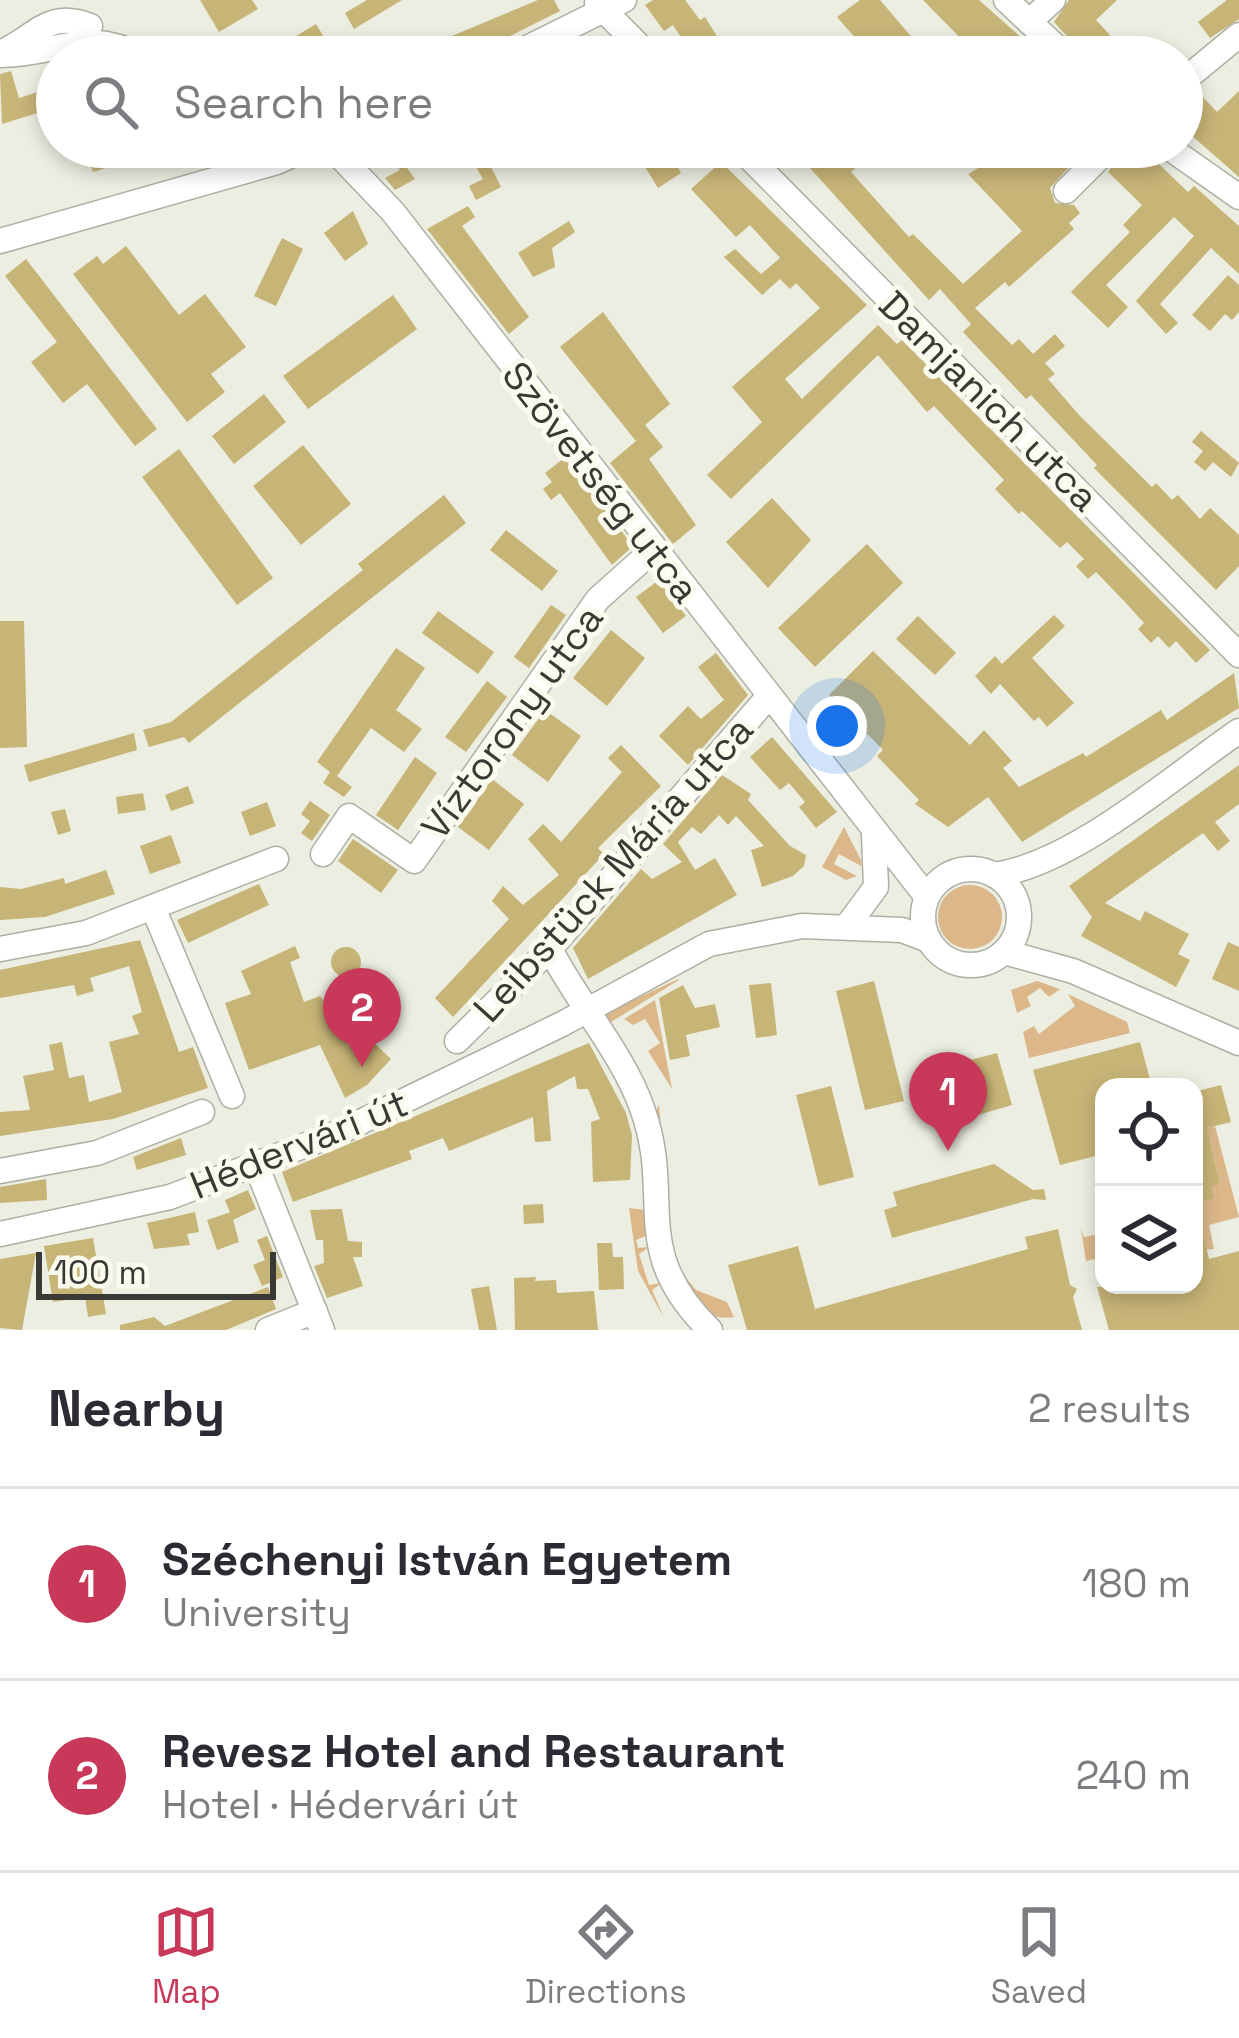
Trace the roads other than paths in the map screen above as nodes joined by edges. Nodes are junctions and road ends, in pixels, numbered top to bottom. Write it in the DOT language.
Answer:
graph roads {
  1 [pos="59,0"];
  2 [pos="1006,0"];
  3 [pos="1054,0"];
  4 [pos="608,4"];
  5 [pos="41,12"];
  6 [pos="1029,22"];
  7 [pos="90,26"];
  8 [pos="1239,35"];
  9 [pos="106,36"];
  10 [pos="548,36"];
  11 [pos="633,36"];
  12 [pos="1044,36"];
  13 [pos="36,48"];
  14 [pos="0,54"];
  15 [pos="1203,65"];
  16 [pos="247,168"];
  17 [pos="254,168"];
  18 [pos="351,168"];
  19 [pos="760,168"];
  20 [pos="1089,168"];
  21 [pos="1198,168"];
  22 [pos="246,171"];
  23 [pos="1066,191"];
  24 [pos="1239,197"];
  25 [pos="0,241"];
  26 [pos="653,550"];
  27 [pos="1239,655"];
  28 [pos="768,698"];
  29 [pos="1239,731"];
  30 [pos="870,828"];
  31 [pos="1084,837"];
  32 [pos="322,854"];
  33 [pos="276,859"];
  34 [pos="953,872"];
  35 [pos="994,875"];
  36 [pos="926,900"];
  37 [pos="154,910"];
  38 [pos="1018,912"];
  39 [pos="844,924"];
  40 [pos="929,940"];
  41 [pos="0,949"];
  42 [pos="550,949"];
  43 [pos="1004,952"];
  44 [pos="1072,971"];
  45 [pos="584,1012"];
  46 [pos="457,1041"];
  47 [pos="1239,1042"];
  48 [pos="232,1096"];
  49 [pos="202,1112"];
  50 [pos="256,1165"];
  51 [pos="0,1171"];
  52 [pos="0,1234"];
  53 [pos="319,1321"];
  54 [pos="268,1330"];
  55 [pos="710,1330"];
  1 -- 7 [label="street"];
  2 -- 6 [label="street"];
  3 -- 6 [label="street"];
  4 -- 10 [label="street"];
  4 -- 11 [label="street"];
  5 -- 7 [label="street"];
  5 -- 14 [label="street"];
  6 -- 12 [label="street"];
  7 -- 9 [label="street"];
  8 -- 15 [label="street"];
  13 -- 14 [label="street"];
  16 -- 22 [label="street"];
  17 -- 22 [label="street"];
  18 -- 26 [label="street, Szövetség utca"];
  19 -- 27 [label="street, Damjanich utca"];
  20 -- 23 [label="street"];
  21 -- 24 [label="street"];
  22 -- 25 [label="street"];
  26 -- 28 [label="street, Szövetség utca"];
  26 -- 32 [label="street, Víztorony utca"];
  28 -- 30 [label="street, Szövetség utca"];
  28 -- 42 [label="street, Leibstück Mária utca"];
  29 -- 31 [label="street"];
  30 -- 34 [label="street, Szövetség utca"];
  30 -- 36 [label="street, Szövetség utca"];
  30 -- 39 [label="street"];
  31 -- 35 [label="street"];
  31 -- 38 [label="street"];
  33 -- 37 [label="street"];
  34 -- 35 [label="street"];
  34 -- 36 [label="street"];
  35 -- 38 [label="street"];
  36 -- 39 [label="street, Hédervári út"];
  36 -- 40 [label="street"];
  37 -- 41 [label="street"];
  37 -- 48 [label="street"];
  38 -- 43 [label="street"];
  38 -- 44 [label="street"];
  39 -- 40 [label="street, Hédervári út"];
  39 -- 45 [label="street, Hédervári út"];
  40 -- 43 [label="street"];
  42 -- 45 [label="street"];
  42 -- 46 [label="street, Leibstück Mária utca"];
  43 -- 44 [label="street"];
  44 -- 47 [label="street"];
  45 -- 50 [label="street, Hédervári út"];
  45 -- 55 [label="street"];
  49 -- 51 [label="street"];
  50 -- 52 [label="street, Hédervári út"];
  50 -- 53 [label="street"];
  53 -- 54 [label="street"];
}
